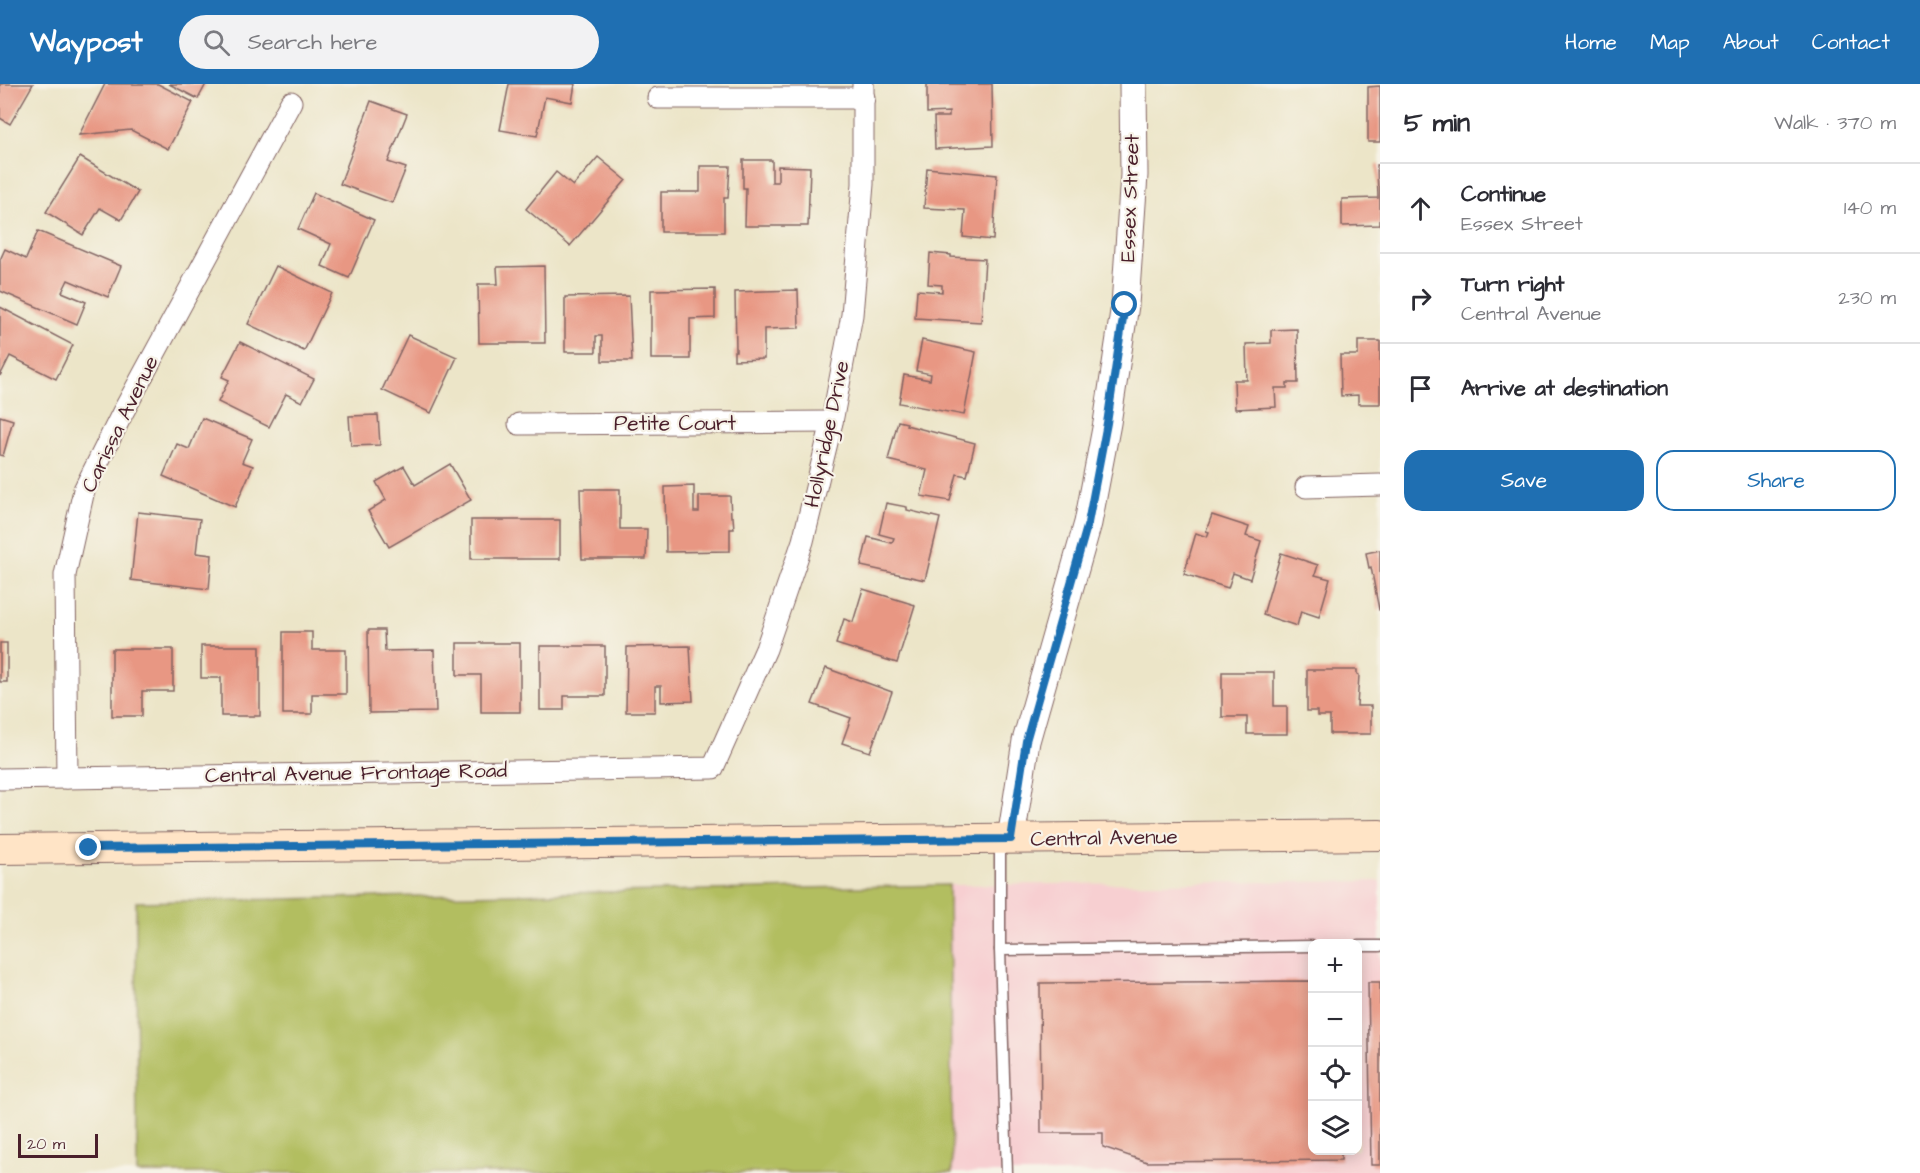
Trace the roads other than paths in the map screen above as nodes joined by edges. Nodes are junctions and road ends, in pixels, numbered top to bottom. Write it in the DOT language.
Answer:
graph roads {
  1 [pos="1133,84"];
  2 [pos="864,91"];
  3 [pos="658,98"];
  4 [pos="291,102"];
  5 [pos="832,422"];
  6 [pos="519,424"];
  7 [pos="1380,485"];
  8 [pos="1306,487"];
  9 [pos="713,768"];
  10 [pos="66,778"];
  11 [pos="0,779"];
  12 [pos="1380,835"];
  13 [pos="1005,839"];
  14 [pos="0,849"];
  15 [pos="1308,946"];
  16 [pos="1362,946"];
  17 [pos="1380,946"];
  18 [pos="1000,950"];
  19 [pos="1007,1173"];
  1 -- 13 [label="street, Essex Street"];
  2 -- 3 [label="street"];
  2 -- 5 [label="street, Hollyridge Drive"];
  4 -- 10 [label="street, Carissa Avenue"];
  5 -- 6 [label="street, Petite Court"];
  5 -- 9 [label="street, Hollyridge Drive"];
  7 -- 8 [label="street"];
  9 -- 10 [label="street, Central Avenue Frontage Road"];
  10 -- 11 [label="street, Central Avenue Frontage Road"];
  12 -- 13 [label="main road, Central Avenue"];
  13 -- 14 [label="main road, Central Avenue"];
  13 -- 18 [label="lane"];
  15 -- 18 [label="lane"];
  16 -- 17 [label="lane"];
  18 -- 19 [label="lane"];
}
